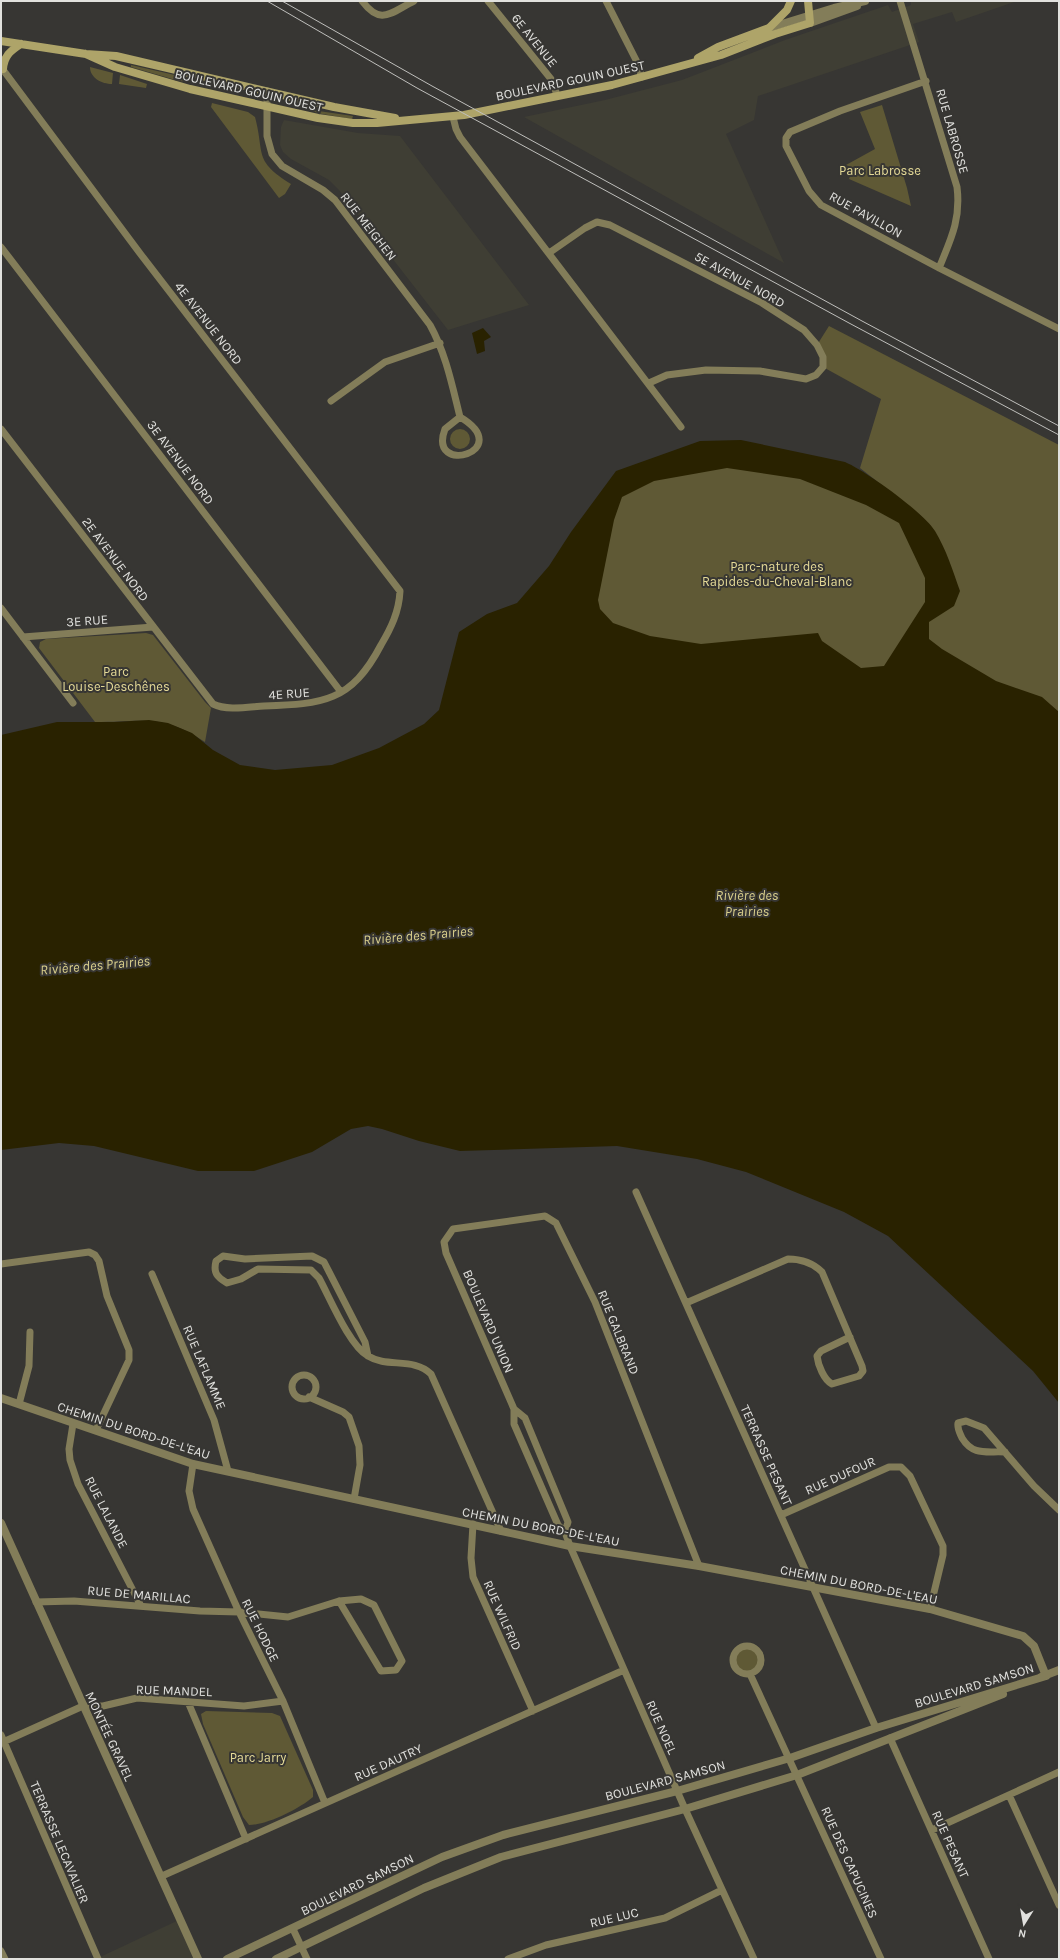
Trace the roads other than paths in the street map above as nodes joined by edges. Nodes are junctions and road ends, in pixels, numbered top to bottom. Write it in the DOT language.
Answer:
graph roads {
  1 [pos="362,1"];
  2 [pos="414,1"];
  3 [pos="488,1"];
  4 [pos="606,1"];
  5 [pos="791,1"];
  6 [pos="808,1"];
  7 [pos="865,1"];
  8 [pos="869,1"];
  9 [pos="900,1"];
  10 [pos="810,19"];
  11 [pos="769,28"];
  12 [pos="1,41"];
  13 [pos="21,44"];
  14 [pos="86,54"];
  15 [pos="685,65"];
  16 [pos="2,68"];
  17 [pos="642,77"];
  18 [pos="926,81"];
  19 [pos="267,91"];
  20 [pos="557,96"];
  21 [pos="266,106"];
  22 [pos="454,117"];
  23 [pos="412,121"];
  24 [pos="1,247"];
  25 [pos="550,253"];
  26 [pos="939,268"];
  27 [pos="1059,329"];
  28 [pos="440,343"];
  29 [pos="649,383"];
  30 [pos="331,402"];
  31 [pos="460,417"];
  32 [pos="681,427"];
  33 [pos="1,428"];
  34 [pos="400,592"];
  35 [pos="1,608"];
  36 [pos="153,627"];
  37 [pos="23,637"];
  38 [pos="341,692"];
  39 [pos="73,703"];
  40 [pos="213,704"];
  41 [pos="636,1192"];
  42 [pos="444,1242"];
  43 [pos="317,1258"];
  44 [pos="1,1264"];
  45 [pos="311,1270"];
  46 [pos="152,1274"];
  47 [pos="686,1303"];
  48 [pos="30,1332"];
  49 [pos="850,1337"];
  50 [pos="368,1356"];
  51 [pos="310,1397"];
  52 [pos="1,1398"];
  53 [pos="19,1404"];
  54 [pos="514,1409"];
  55 [pos="73,1424"];
  56 [pos="96,1430"];
  57 [pos="1005,1452"];
  58 [pos="193,1464"];
  59 [pos="228,1471"];
  60 [pos="354,1499"];
  61 [pos="1059,1510"];
  62 [pos="781,1515"];
  63 [pos="1,1523"];
  64 [pos="473,1524"];
  65 [pos="501,1531"];
  66 [pos="565,1532"];
  67 [pos="570,1546"];
  68 [pos="699,1566"];
  69 [pos="813,1587"];
  70 [pos="339,1601"];
  71 [pos="36,1602"];
  72 [pos="141,1606"];
  73 [pos="930,1609"];
  74 [pos="239,1612"];
  75 [pos="624,1670"];
  76 [pos="1059,1670"];
  77 [pos="750,1674"];
  78 [pos="1046,1676"];
  79 [pos="283,1701"];
  80 [pos="188,1702"];
  81 [pos="83,1706"];
  82 [pos="533,1711"];
  83 [pos="876,1728"];
  84 [pos="890,1738"];
  85 [pos="2,1740"];
  86 [pos="790,1758"];
  87 [pos="1059,1772"];
  88 [pos="798,1775"];
  89 [pos="677,1791"];
  90 [pos="1009,1795"];
  91 [pos="326,1803"];
  92 [pos="685,1809"];
  93 [pos="932,1830"];
  94 [pos="246,1838"];
  95 [pos="162,1876"];
  96 [pos="722,1890"];
  97 [pos="1059,1905"];
  98 [pos="293,1929"];
  99 [pos="302,1948"];
  100 [pos="1,1951"];
  101 [pos="5,1959"];
  102 [pos="98,1959"];
  103 [pos="198,1959"];
  104 [pos="227,1959"];
  105 [pos="276,1959"];
  106 [pos="307,1959"];
  107 [pos="508,1959"];
  108 [pos="754,1959"];
  109 [pos="881,1959"];
  110 [pos="989,1959"];
  1 -- 2 [label="street"];
  3 -- 20 [label="street, 6E AVENUE"];
  4 -- 17 [label="street"];
  5 -- 11 [label="main road"];
  6 -- 10 [label="main road"];
  7 -- 10 [label="street, BOULEVARD GOUIN OUEST"];
  8 -- 10 [label="street, BOULEVARD GOUIN OUEST"];
  9 -- 18 [label="street, RUE LABROSSE"];
  10 -- 11 [label="street, BOULEVARD GOUIN OUEST"];
  10 -- 15 [label="main road, BOULEVARD GOUIN OUEST"];
  11 -- 15 [label="main road, BOULEVARD GOUIN OUEST"];
  12 -- 13 [label="main road, BOULEVARD GOUIN OUEST"];
  13 -- 14 [label="main road, BOULEVARD GOUIN OUEST"];
  13 -- 16 [label="main road"];
  14 -- 19 [label="main road, BOULEVARD GOUIN OUEST"];
  14 -- 21 [label="main road, BOULEVARD GOUIN OUEST"];
  15 -- 17 [label="main road, BOULEVARD GOUIN OUEST"];
  16 -- 34 [label="street, 4E AVENUE NORD"];
  17 -- 20 [label="main road, BOULEVARD GOUIN OUEST"];
  18 -- 26 [label="street, RUE LABROSSE"];
  18 -- 26 [label="street, RUE PAVILLON"];
  19 -- 21 [label="street, RUE MEIGHEN"];
  19 -- 23 [label="main road, BOULEVARD GOUIN OUEST"];
  20 -- 22 [label="main road, BOULEVARD GOUIN OUEST"];
  21 -- 23 [label="main road, BOULEVARD GOUIN OUEST"];
  21 -- 28 [label="street, RUE MEIGHEN"];
  22 -- 23 [label="main road, BOULEVARD GOUIN OUEST"];
  22 -- 25 [label="street"];
  24 -- 38 [label="street, 3E AVENUE NORD"];
  25 -- 29 [label="street"];
  25 -- 29 [label="street, 5E AVENUE NORD"];
  26 -- 27 [label="street, RUE PAVILLON"];
  28 -- 30 [label="street"];
  28 -- 31 [label="street, RUE MEIGHEN"];
  29 -- 32 [label="street"];
  31 -- 31 [label="street"];
  33 -- 36 [label="street, 2E AVENUE NORD"];
  34 -- 38 [label="street, 4E RUE"];
  35 -- 37 [label="street"];
  36 -- 37 [label="street, 3E RUE"];
  36 -- 40 [label="street, 2E AVENUE NORD"];
  37 -- 39 [label="street"];
  38 -- 40 [label="street, 4E RUE"];
  41 -- 47 [label="street, TERRASSE PESANT"];
  42 -- 54 [label="street, BOULEVARD UNION"];
  42 -- 68 [label="street, RUE GALBRAND"];
  43 -- 45 [label="street"];
  43 -- 45 [label="street"];
  43 -- 50 [label="street"];
  44 -- 56 [label="street"];
  45 -- 50 [label="street"];
  46 -- 59 [label="street, RUE LAFLAMME"];
  47 -- 49 [label="street"];
  47 -- 62 [label="street, TERRASSE PESANT"];
  48 -- 53 [label="street"];
  49 -- 49 [label="street"];
  50 -- 65 [label="street"];
  51 -- 60 [label="street"];
  52 -- 53 [label="street, CHEMIN DU BORD-DE-L'EAU"];
  53 -- 55 [label="street, CHEMIN DU BORD-DE-L'EAU"];
  54 -- 66 [label="street, BOULEVARD UNION"];
  54 -- 66 [label="street, BOULEVARD UNION"];
  55 -- 56 [label="street, CHEMIN DU BORD-DE-L'EAU"];
  55 -- 72 [label="street, RUE LALANDE"];
  56 -- 58 [label="street, CHEMIN DU BORD-DE-L'EAU"];
  57 -- 57 [label="street"];
  57 -- 61 [label="street"];
  58 -- 59 [label="street, CHEMIN DU BORD-DE-L'EAU"];
  58 -- 74 [label="street, RUE HODGE"];
  59 -- 60 [label="street, CHEMIN DU BORD-DE-L'EAU"];
  60 -- 64 [label="street, CHEMIN DU BORD-DE-L'EAU"];
  62 -- 69 [label="street, TERRASSE PESANT"];
  62 -- 73 [label="street, RUE DUFOUR"];
  63 -- 71 [label="street, MONTÉE GRAVEL"];
  64 -- 65 [label="street, CHEMIN DU BORD-DE-L'EAU"];
  64 -- 82 [label="street, RUE WILFRID"];
  65 -- 67 [label="street, CHEMIN DU BORD-DE-L'EAU"];
  66 -- 67 [label="street, BOULEVARD UNION"];
  67 -- 68 [label="street, CHEMIN DU BORD-DE-L'EAU"];
  67 -- 75 [label="street, RUE NOEL"];
  68 -- 69 [label="street, CHEMIN DU BORD-DE-L'EAU"];
  69 -- 73 [label="street, CHEMIN DU BORD-DE-L'EAU"];
  69 -- 83 [label="street, TERRASSE PESANT"];
  70 -- 70 [label="street, RUE DE MARILLAC"];
  70 -- 74 [label="street, RUE DE MARILLAC"];
  71 -- 72 [label="street, RUE DE MARILLAC"];
  71 -- 81 [label="street, MONTÉE GRAVEL"];
  72 -- 74 [label="street, RUE DE MARILLAC"];
  73 -- 78 [label="street, CHEMIN DU BORD-DE-L'EAU"];
  74 -- 79 [label="street, RUE HODGE"];
  75 -- 82 [label="street, RUE DAUTRY"];
  75 -- 89 [label="street, RUE NOEL"];
  76 -- 78 [label="street"];
  77 -- 77 [label="street"];
  77 -- 86 [label="street, RUE DES CAPUCINES"];
  78 -- 83 [label="street, BOULEVARD SAMSON"];
  78 -- 84 [label="street, BOULEVARD SAMSON"];
  79 -- 80 [label="street, RUE MANDEL"];
  79 -- 91 [label="street, RUE HODGE"];
  80 -- 81 [label="street, RUE MANDEL"];
  80 -- 94 [label="street"];
  81 -- 85 [label="street, RUE MANDEL"];
  81 -- 95 [label="street, MONTÉE GRAVEL"];
  82 -- 91 [label="street, RUE DAUTRY"];
  83 -- 86 [label="street, BOULEVARD SAMSON"];
  84 -- 88 [label="street, BOULEVARD SAMSON"];
  84 -- 93 [label="street, RUE PESANT"];
  85 -- 102 [label="street, TERRASSE LECAVALIER"];
  86 -- 88 [label="street, RUE DES CAPUCINES"];
  86 -- 89 [label="street, BOULEVARD SAMSON"];
  87 -- 90 [label="street"];
  88 -- 92 [label="street, BOULEVARD SAMSON"];
  88 -- 109 [label="street, RUE DES CAPUCINES"];
  89 -- 92 [label="street, RUE NOEL"];
  89 -- 98 [label="street, BOULEVARD SAMSON"];
  90 -- 93 [label="street"];
  90 -- 97 [label="street"];
  91 -- 94 [label="street, RUE DAUTRY"];
  92 -- 96 [label="street, RUE NOEL"];
  92 -- 99 [label="street, BOULEVARD SAMSON"];
  93 -- 110 [label="street, RUE PESANT"];
  94 -- 95 [label="street, RUE DAUTRY"];
  95 -- 103 [label="street, MONTÉE GRAVEL"];
  96 -- 107 [label="street, RUE LUC"];
  96 -- 108 [label="street, RUE NOEL"];
  98 -- 99 [label="street"];
  98 -- 104 [label="street, BOULEVARD SAMSON"];
  99 -- 105 [label="street, BOULEVARD SAMSON"];
  99 -- 106 [label="street"];
  100 -- 101 [label="street"];
}
